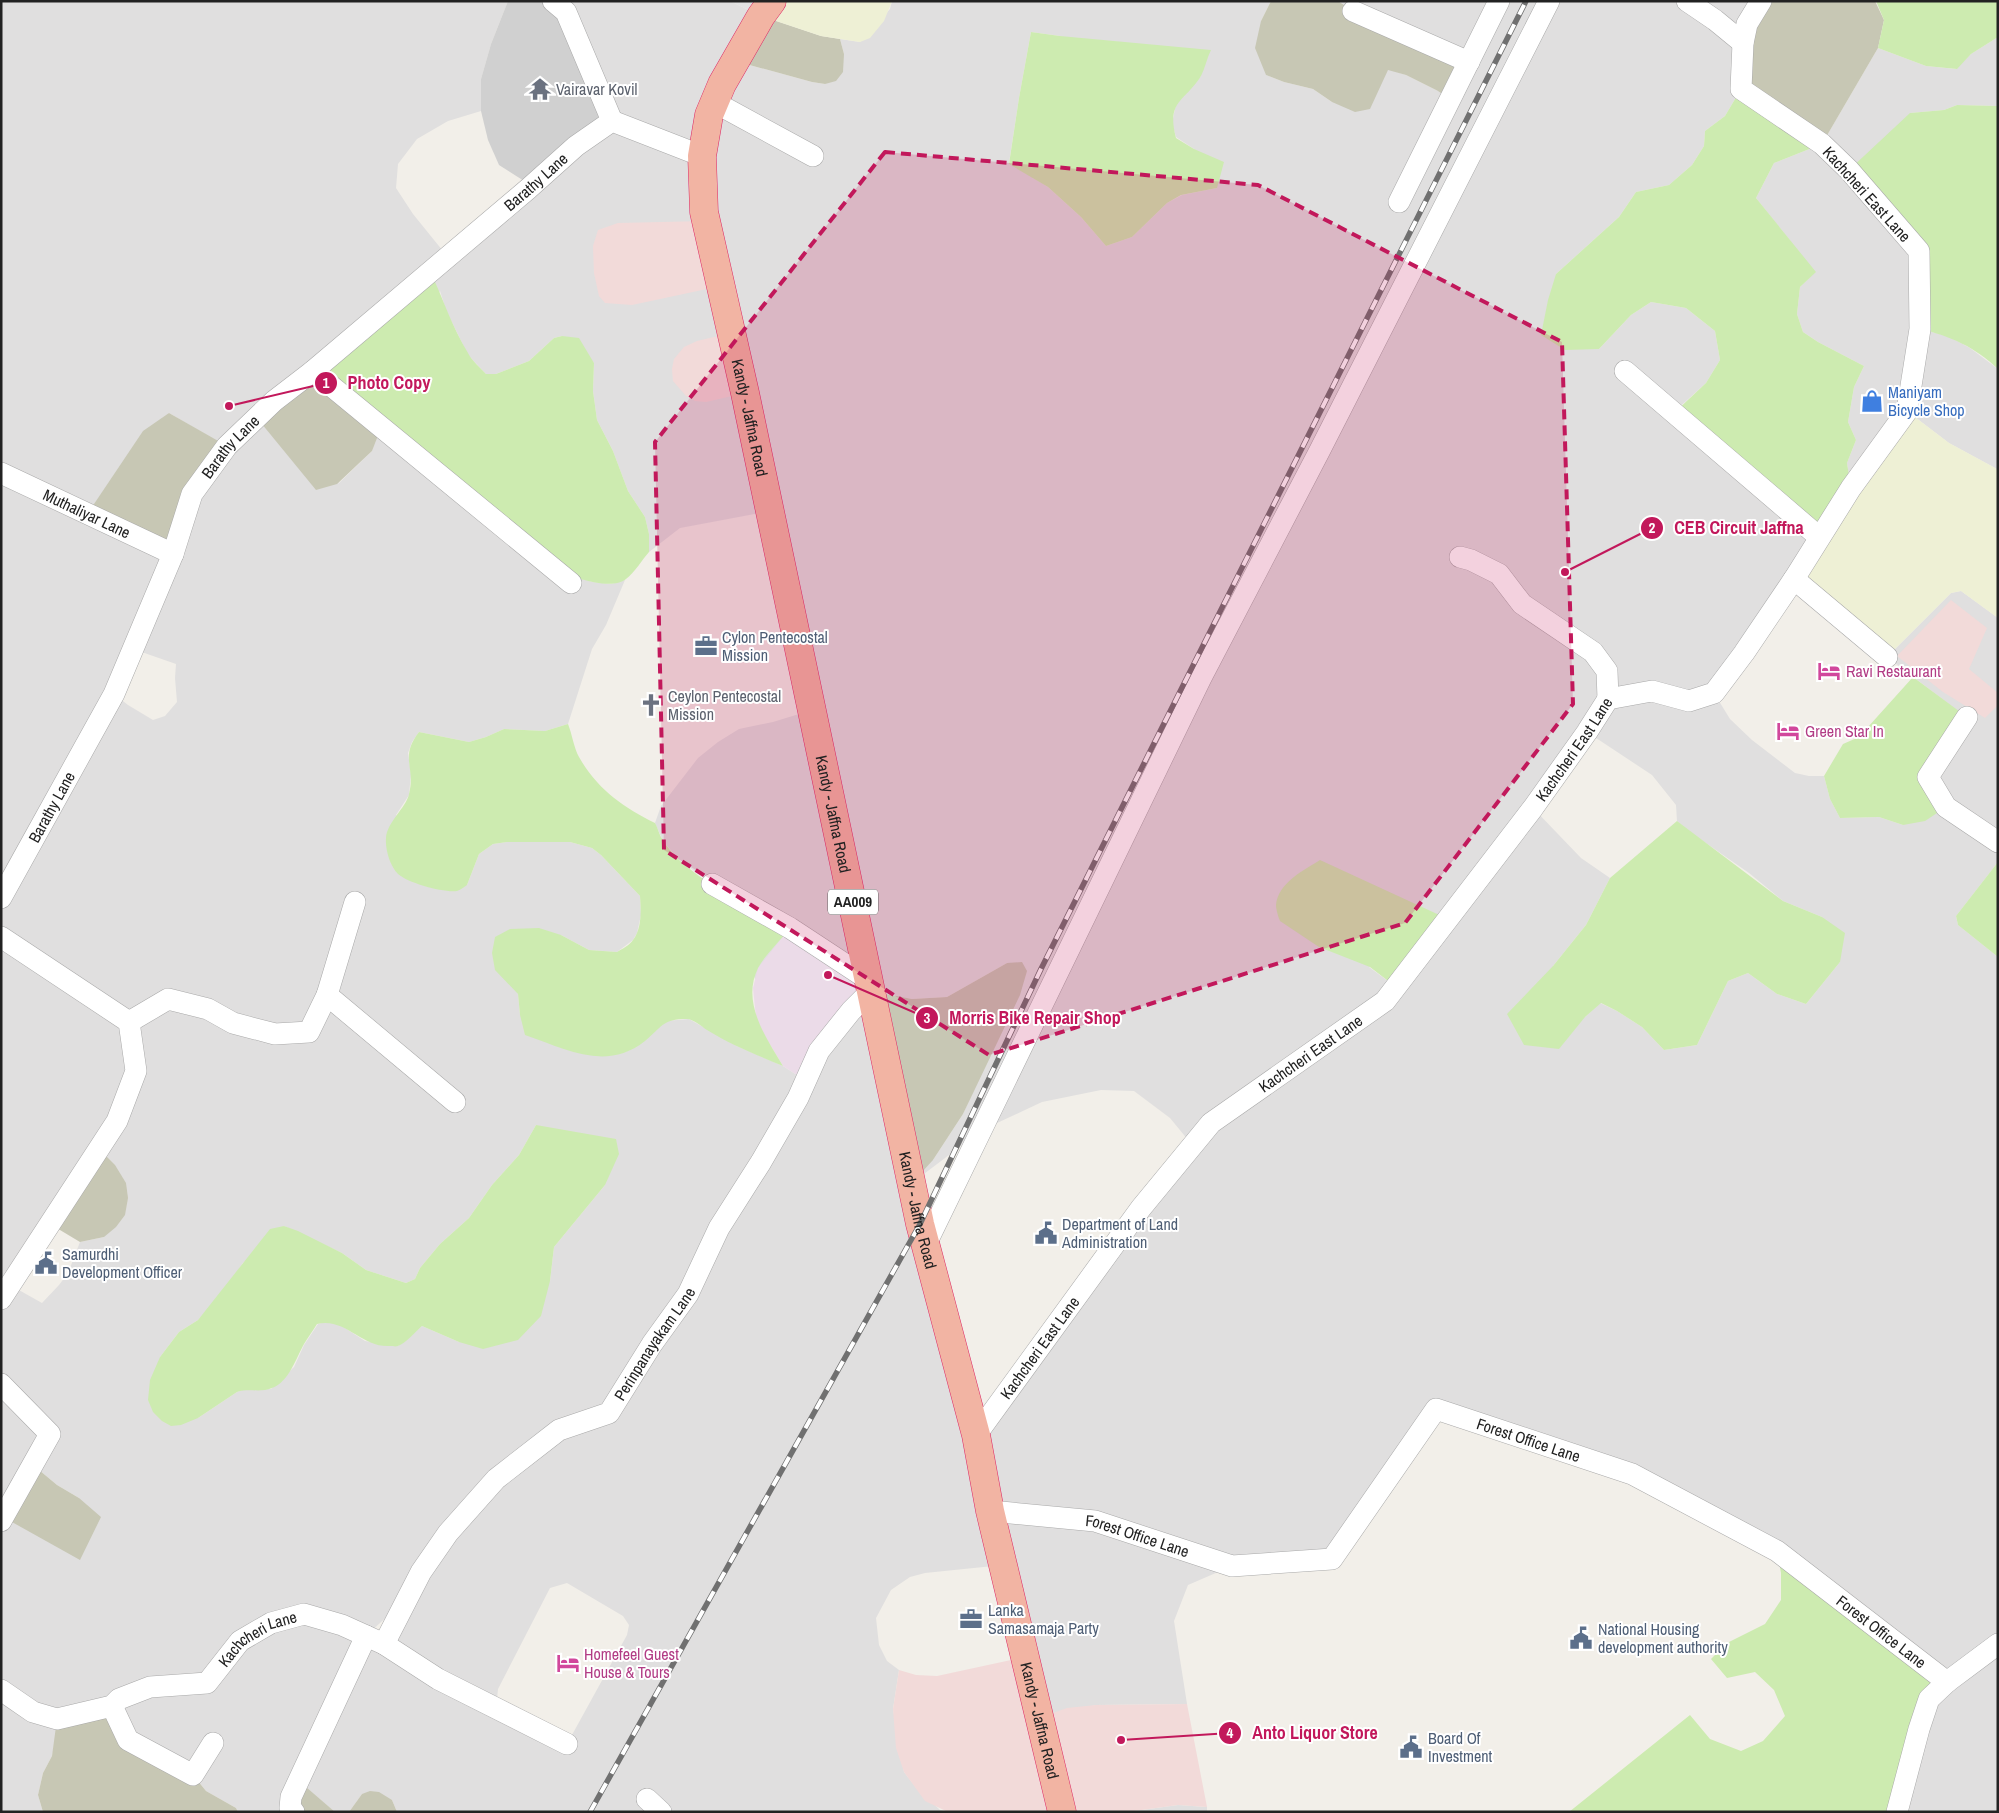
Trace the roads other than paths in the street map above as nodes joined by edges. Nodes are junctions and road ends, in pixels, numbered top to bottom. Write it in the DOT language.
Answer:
graph roads {
  1 [pos="553,1"];
  2 [pos="772,1"];
  3 [pos="1499,1"];
  4 [pos="1549,1"];
  5 [pos="1687,1"];
  6 [pos="1761,1"];
  7 [pos="1353,11"];
  8 [pos="1743,43"];
  9 [pos="1469,62"];
  10 [pos="714,102"];
  11 [pos="612,121"];
  12 [pos="702,156"];
  13 [pos="813,156"];
  14 [pos="1399,202"];
  15 [pos="313,371"];
  16 [pos="1625,371"];
  17 [pos="1,473"];
  18 [pos="1819,537"];
  19 [pos="173,554"];
  20 [pos="1460,557"];
  21 [pos="1794,579"];
  22 [pos="571,583"];
  23 [pos="1887,656"];
  24 [pos="1608,699"];
  25 [pos="1967,717"];
  26 [pos="1998,842"];
  27 [pos="712,884"];
  28 [pos="1,898"];
  29 [pos="355,902"];
  30 [pos="1,937"];
  31 [pos="870,986"];
  32 [pos="326,995"];
  33 [pos="128,1022"];
  34 [pos="455,1102"];
  35 [pos="926,1244"];
  36 [pos="1,1299"];
  37 [pos="1,1384"];
  38 [pos="976,1435"];
  39 [pos="990,1511"];
  40 [pos="1,1521"];
  41 [pos="375,1640"];
  42 [pos="1998,1644"];
  43 [pos="1947,1682"];
  44 [pos="1,1690"];
  45 [pos="112,1706"];
  46 [pos="213,1744"];
  47 [pos="567,1744"];
  48 [pos="294,1812"];
  49 [pos="1062,1812"];
  50 [pos="1897,1812"];
  1 -- 11 [label="street"];
  2 -- 10 [label="highway, Kandy - Jaffna Road / AA009"];
  3 -- 9 [label="street"];
  4 -- 35 [label="street"];
  5 -- 8 [label="street"];
  6 -- 8 [label="street, Kachcheri East Lane"];
  7 -- 9 [label="street"];
  8 -- 18 [label="street, Kachcheri East Lane"];
  9 -- 14 [label="street"];
  10 -- 12 [label="highway, Kandy - Jaffna Road / AA009"];
  10 -- 13 [label="street"];
  11 -- 12 [label="street"];
  11 -- 15 [label="street, Barathy Lane"];
  12 -- 31 [label="highway, Kandy - Jaffna Road / AA009"];
  15 -- 19 [label="street, Barathy Lane"];
  15 -- 22 [label="street"];
  16 -- 18 [label="street"];
  17 -- 19 [label="street, Muthaliyar Lane"];
  18 -- 21 [label="street, Kachcheri East Lane"];
  19 -- 28 [label="street, Barathy Lane"];
  20 -- 24 [label="street"];
  21 -- 23 [label="street"];
  21 -- 24 [label="street, Kachcheri East Lane"];
  24 -- 38 [label="street, Kachcheri East Lane"];
  25 -- 26 [label="street"];
  27 -- 31 [label="street"];
  29 -- 32 [label="street"];
  30 -- 33 [label="street"];
  31 -- 35 [label="highway, Kandy - Jaffna Road / AA009"];
  31 -- 41 [label="street, Perinpanayakam Lane"];
  32 -- 33 [label="street"];
  32 -- 34 [label="street"];
  33 -- 36 [label="street"];
  35 -- 38 [label="highway, Kandy - Jaffna Road / AA009"];
  37 -- 40 [label="street"];
  38 -- 39 [label="highway, Kandy - Jaffna Road / AA009"];
  39 -- 43 [label="street, Forest Office Lane"];
  39 -- 49 [label="highway, Kandy - Jaffna Road / AA009"];
  41 -- 45 [label="street, Kachcheri Lane"];
  41 -- 47 [label="street, Kachcheri Lane"];
  41 -- 48 [label="street, Perinpanayakam Lane"];
  42 -- 43 [label="street"];
  43 -- 50 [label="street"];
  44 -- 45 [label="street, Kachcheri Lane"];
  45 -- 46 [label="street"];
}
